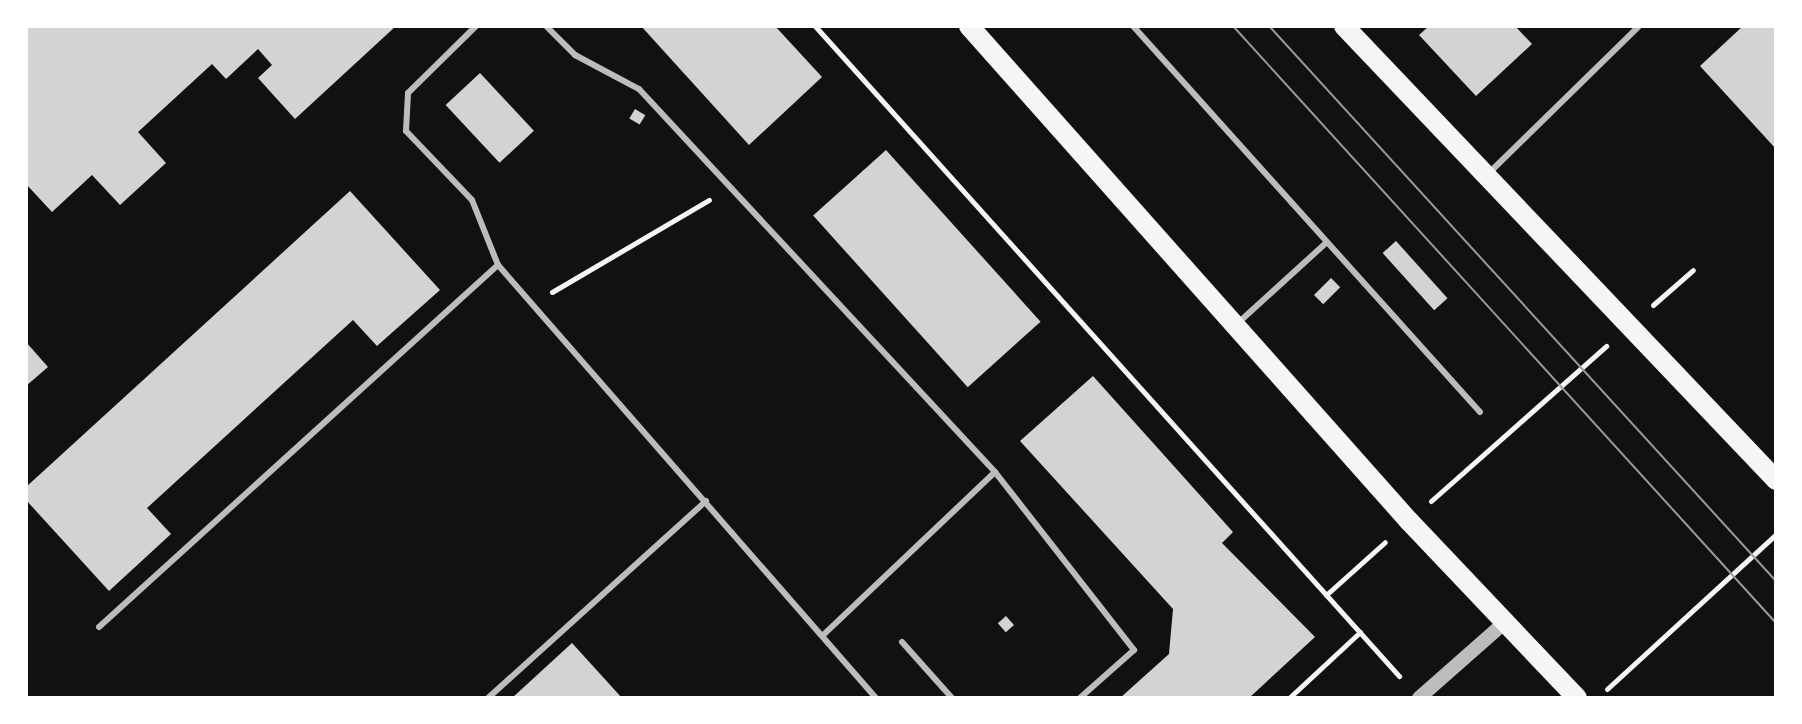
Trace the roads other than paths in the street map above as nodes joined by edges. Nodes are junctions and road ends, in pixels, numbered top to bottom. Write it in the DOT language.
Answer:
graph roads {
  1 [pos="476,26"];
  2 [pos="546,26"];
  3 [pos="969,26"];
  4 [pos="1133,26"];
  5 [pos="1344,26"];
  6 [pos="1639,26"];
  7 [pos="1484,178"];
  8 [pos="1327,242"];
  9 [pos="498,265"];
  10 [pos="1235,326"];
  11 [pos="1480,412"];
  12 [pos="995,472"];
  13 [pos="1776,480"];
  14 [pos="706,501"];
  15 [pos="1504,623"];
  16 [pos="99,627"];
  17 [pos="823,635"];
  18 [pos="902,642"];
  19 [pos="1413,692"];
  20 [pos="488,698"];
  21 [pos="876,698"];
  22 [pos="952,698"];
  23 [pos="1080,698"];
  24 [pos="1577,698"];
  1 -- 9 [label="lane"];
  2 -- 12 [label="lane"];
  3 -- 10 [label="main road"];
  4 -- 8 [label="lane"];
  5 -- 7 [label="main road"];
  6 -- 7 [label="lane"];
  7 -- 13 [label="main road"];
  8 -- 10 [label="lane"];
  8 -- 11 [label="lane"];
  9 -- 14 [label="lane"];
  9 -- 16 [label="lane"];
  10 -- 15 [label="main road"];
  12 -- 17 [label="lane"];
  12 -- 23 [label="lane"];
  14 -- 17 [label="lane"];
  14 -- 20 [label="lane"];
  15 -- 19 [label="street"];
  15 -- 24 [label="main road"];
  17 -- 21 [label="lane"];
  18 -- 22 [label="lane"];
}
